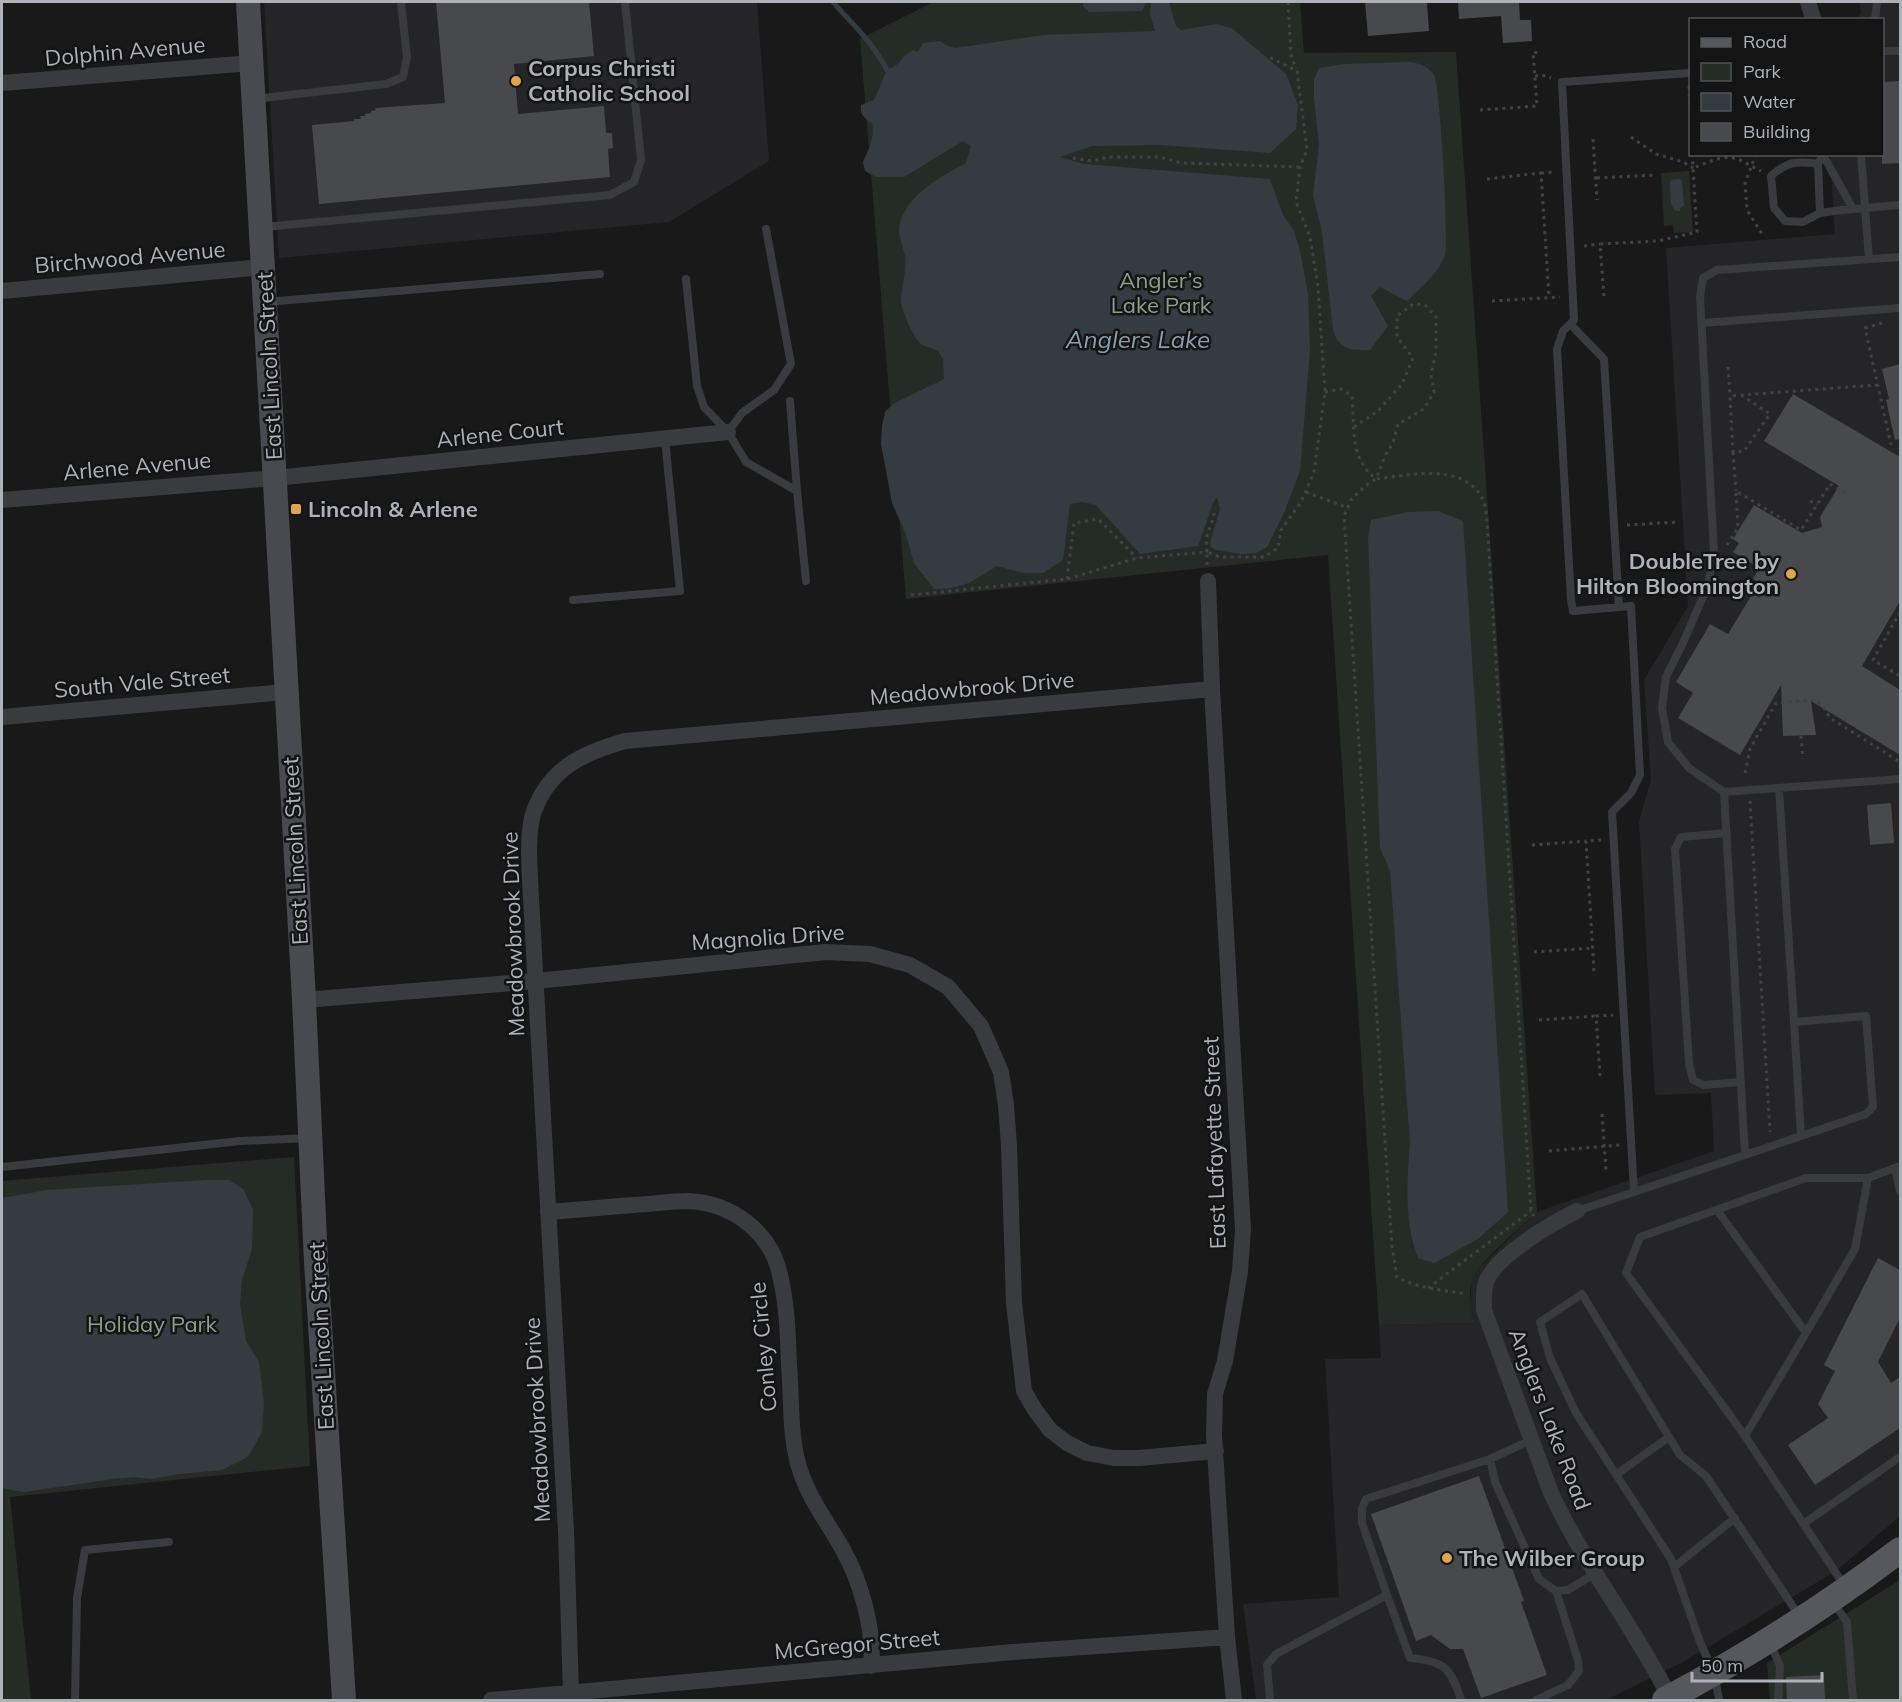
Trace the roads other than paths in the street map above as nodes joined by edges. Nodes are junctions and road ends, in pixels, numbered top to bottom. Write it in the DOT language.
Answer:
graph roads {
  1 [pos="248,2"];
  2 [pos="401,2"];
  3 [pos="625,2"];
  4 [pos="1808,2"];
  5 [pos="1877,2"];
  6 [pos="1813,18"];
  7 [pos="1875,18"];
  8 [pos="1884,51"];
  9 [pos="1900,51"];
  10 [pos="252,63"];
  11 [pos="1689,73"];
  12 [pos="2,83"];
  13 [pos="254,99"];
  14 [pos="1822,156"];
  15 [pos="1824,156"];
  16 [pos="1861,156"];
  17 [pos="1818,164"];
  18 [pos="1900,205"];
  19 [pos="1864,208"];
  20 [pos="1853,209"];
  21 [pos="1820,213"];
  22 [pos="261,227"];
  23 [pos="766,229"];
  24 [pos="1900,257"];
  25 [pos="1869,259"];
  26 [pos="263,267"];
  27 [pos="600,274"];
  28 [pos="686,279"];
  29 [pos="2,291"];
  30 [pos="265,302"];
  31 [pos="1900,308"];
  32 [pos="1570,324"];
  33 [pos="1702,324"];
  34 [pos="790,401"];
  35 [pos="728,432"];
  36 [pos="665,439"];
  37 [pos="275,478"];
  38 [pos="797,491"];
  39 [pos="2,500"];
  40 [pos="806,581"];
  41 [pos="1208,581"];
  42 [pos="573,600"];
  43 [pos="1619,607"];
  44 [pos="1212,689"];
  45 [pos="286,692"];
  46 [pos="2,717"];
  47 [pos="1900,780"];
  48 [pos="1779,789"];
  49 [pos="1724,792"];
  50 [pos="1727,833"];
  51 [pos="536,981"];
  52 [pos="304,1000"];
  53 [pos="1794,1022"];
  54 [pos="1741,1082"];
  55 [pos="1801,1136"];
  56 [pos="310,1138"];
  57 [pos="1745,1155"];
  58 [pos="2,1167"];
  59 [pos="1898,1167"];
  60 [pos="1869,1178"];
  61 [pos="1900,1191"];
  62 [pos="1634,1192"];
  63 [pos="1717,1210"];
  64 [pos="1577,1211"];
  65 [pos="548,1212"];
  66 [pos="1806,1333"];
  67 [pos="1745,1436"];
  68 [pos="1669,1437"];
  69 [pos="1531,1440"];
  70 [pos="1216,1451"];
  71 [pos="1900,1457"];
  72 [pos="1490,1459"];
  73 [pos="1617,1474"];
  74 [pos="1735,1518"];
  75 [pos="1803,1524"];
  76 [pos="169,1542"];
  77 [pos="1900,1550"];
  78 [pos="1674,1567"];
  79 [pos="1596,1573"];
  80 [pos="1556,1591"];
  81 [pos="1387,1595"];
  82 [pos="1840,1595"];
  83 [pos="1802,1620"];
  84 [pos="1227,1637"];
  85 [pos="1769,1641"];
  86 [pos="871,1666"];
  87 [pos="1714,1673"];
  88 [pos="571,1693"];
  89 [pos="1667,1699"];
  90 [pos="75,1701"];
  91 [pos="344,1701"];
  92 [pos="491,1701"];
  93 [pos="1234,1701"];
  94 [pos="1270,1701"];
  95 [pos="1461,1701"];
  96 [pos="1536,1701"];
  97 [pos="1719,1701"];
  98 [pos="1778,1701"];
  99 [pos="1853,1701"];
  1 -- 10 [label="main road, East Lincoln Street"];
  2 -- 13 [label="lane"];
  3 -- 22 [label="lane"];
  4 -- 6 [label="street"];
  5 -- 7 [label="lane"];
  8 -- 9 [label="lane"];
  10 -- 12 [label="street, Dolphin Avenue"];
  10 -- 13 [label="main road, East Lincoln Street"];
  11 -- 32 [label="lane"];
  13 -- 22 [label="main road, East Lincoln Street"];
  14 -- 17 [label="lane"];
  15 -- 20 [label="lane"];
  16 -- 19 [label="lane"];
  17 -- 21 [label="lane"];
  17 -- 21 [label="lane"];
  18 -- 19 [label="lane"];
  19 -- 20 [label="lane"];
  19 -- 25 [label="lane"];
  20 -- 21 [label="lane"];
  22 -- 26 [label="main road, East Lincoln Street"];
  23 -- 35 [label="lane"];
  24 -- 25 [label="lane"];
  25 -- 33 [label="lane"];
  26 -- 29 [label="street, Birchwood Avenue"];
  26 -- 30 [label="main road, East Lincoln Street"];
  27 -- 30 [label="lane"];
  28 -- 35 [label="lane"];
  30 -- 37 [label="main road, East Lincoln Street"];
  31 -- 33 [label="lane"];
  32 -- 43 [label="lane"];
  32 -- 43 [label="lane"];
  33 -- 49 [label="lane"];
  34 -- 38 [label="lane"];
  35 -- 36 [label="street, Arlene Court"];
  35 -- 38 [label="lane"];
  36 -- 37 [label="street, Arlene Court"];
  36 -- 42 [label="lane"];
  37 -- 39 [label="street, Arlene Avenue"];
  37 -- 45 [label="main road, East Lincoln Street"];
  38 -- 40 [label="lane"];
  41 -- 44 [label="street, East Lafayette Street"];
  43 -- 62 [label="lane"];
  44 -- 51 [label="street, Meadowbrook Drive"];
  44 -- 70 [label="street, East Lafayette Street"];
  45 -- 46 [label="street, South Vale Street"];
  45 -- 52 [label="main road, East Lincoln Street"];
  47 -- 48 [label="lane"];
  48 -- 49 [label="lane"];
  48 -- 53 [label="lane"];
  49 -- 50 [label="lane"];
  50 -- 54 [label="lane"];
  50 -- 54 [label="lane"];
  51 -- 52 [label="street, Magnolia Drive"];
  51 -- 65 [label="street, Meadowbrook Drive"];
  51 -- 70 [label="street, Magnolia Drive"];
  52 -- 56 [label="main road, East Lincoln Street"];
  53 -- 55 [label="lane"];
  53 -- 55 [label="lane"];
  54 -- 57 [label="lane"];
  55 -- 57 [label="lane"];
  56 -- 58 [label="lane"];
  56 -- 91 [label="main road, East Lincoln Street"];
  57 -- 62 [label="lane"];
  59 -- 60 [label="lane"];
  59 -- 61 [label="lane"];
  60 -- 63 [label="lane"];
  60 -- 66 [label="lane"];
  62 -- 64 [label="lane"];
  63 -- 66 [label="lane"];
  63 -- 67 [label="lane"];
  64 -- 69 [label="street, Anglers Lake Road"];
  65 -- 86 [label="street, Conley Circle"];
  65 -- 88 [label="street, Meadowbrook Drive"];
  66 -- 67 [label="lane"];
  67 -- 75 [label="lane"];
  68 -- 73 [label="lane"];
  68 -- 73 [label="lane"];
  68 -- 74 [label="lane"];
  69 -- 72 [label="lane"];
  69 -- 79 [label="street, Anglers Lake Road"];
  70 -- 84 [label="street, East Lafayette Street"];
  71 -- 75 [label="lane"];
  72 -- 80 [label="lane"];
  72 -- 81 [label="lane"];
  73 -- 78 [label="lane"];
  74 -- 78 [label="lane"];
  74 -- 83 [label="lane"];
  75 -- 82 [label="lane"];
  76 -- 90 [label="lane"];
  77 -- 82 [label="main road"];
  78 -- 87 [label="lane"];
  79 -- 80 [label="lane"];
  79 -- 89 [label="street, Anglers Lake Road"];
  80 -- 96 [label="lane"];
  81 -- 94 [label="lane"];
  81 -- 95 [label="lane"];
  82 -- 83 [label="main road"];
  82 -- 99 [label="lane"];
  83 -- 85 [label="main road"];
  84 -- 86 [label="street, McGregor Street"];
  84 -- 93 [label="street, East Lafayette Street"];
  85 -- 87 [label="main road"];
  85 -- 98 [label="lane"];
  86 -- 88 [label="street, McGregor Street"];
  87 -- 89 [label="main road"];
  87 -- 97 [label="lane"];
  88 -- 92 [label="street, McGregor Street"];
}
